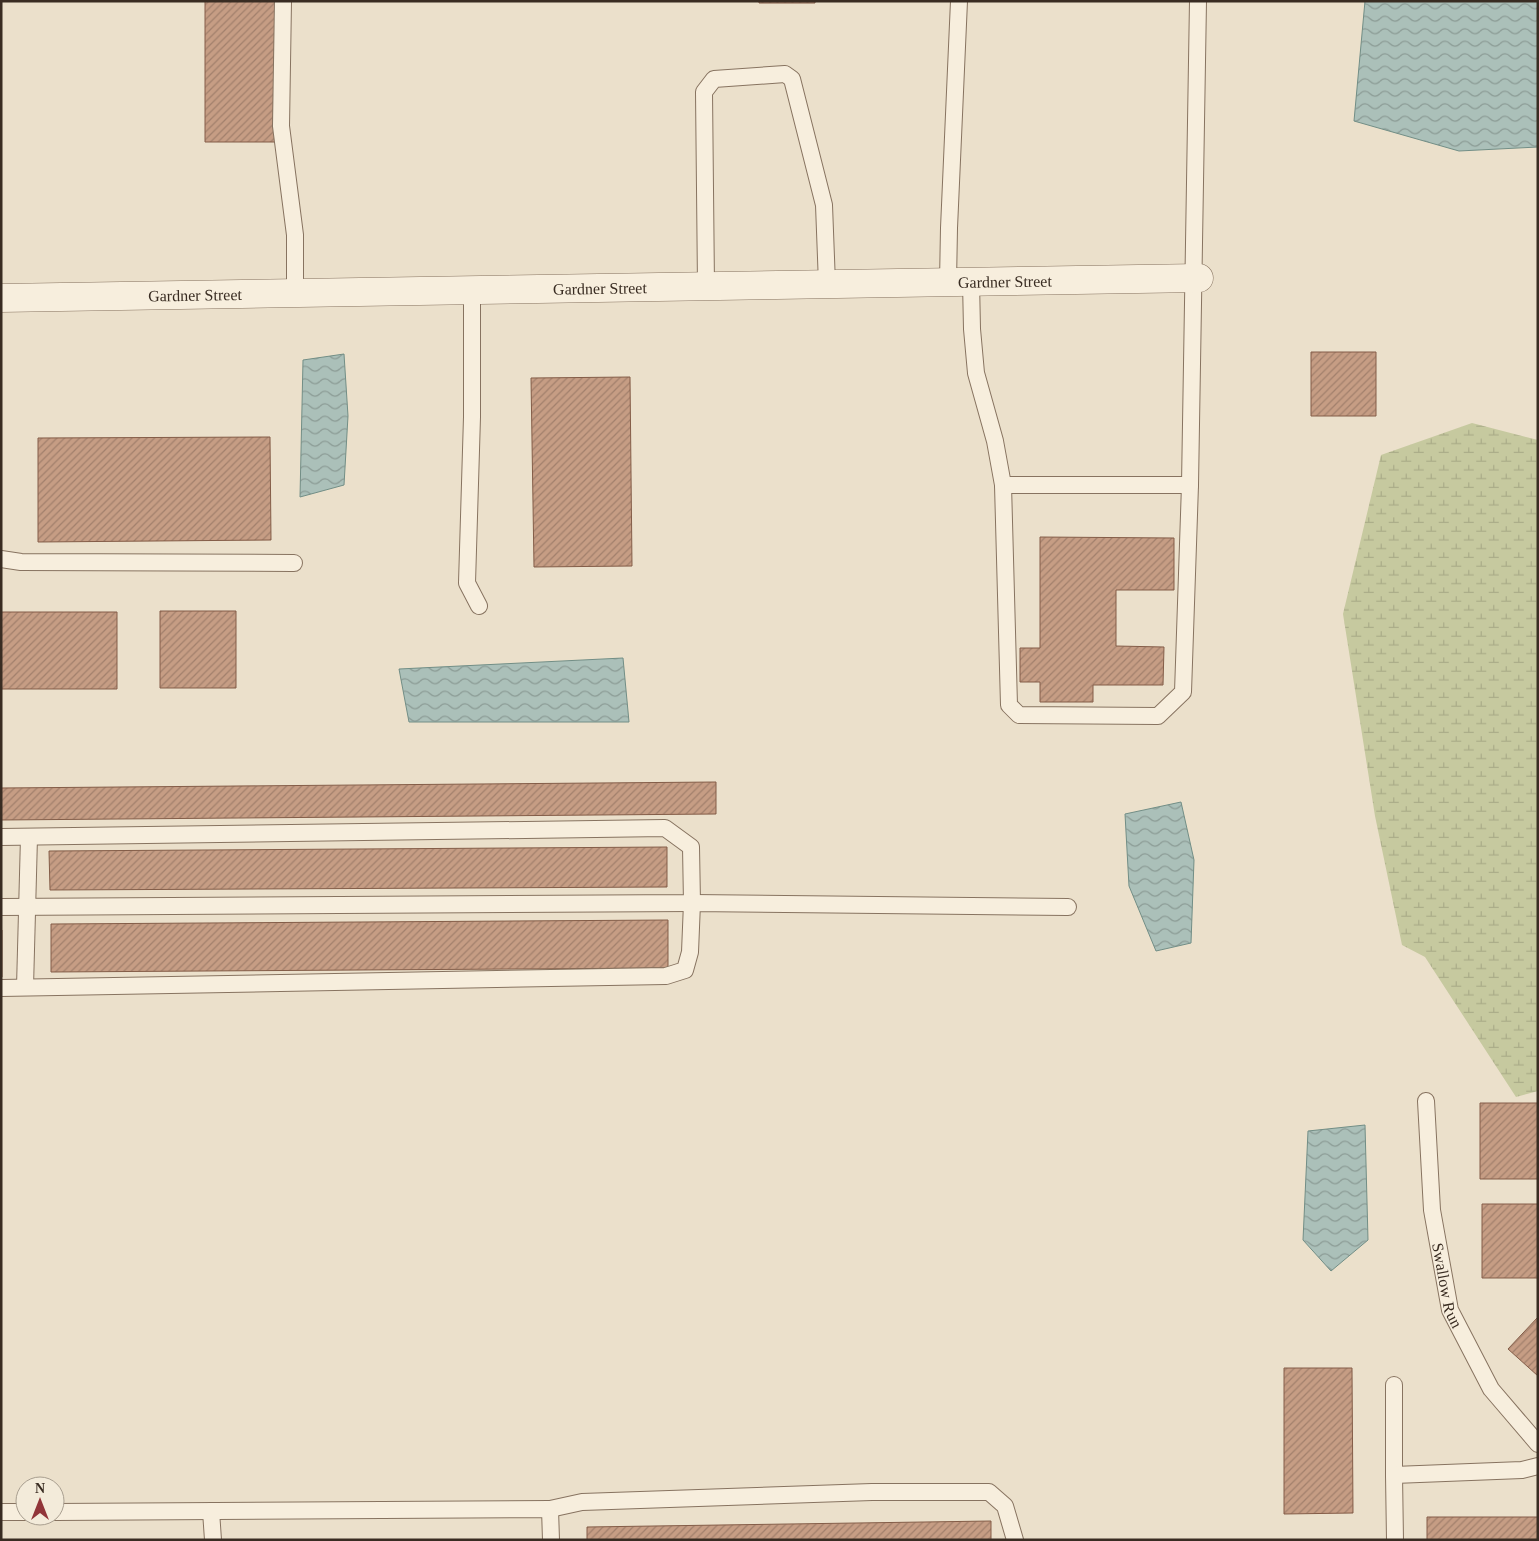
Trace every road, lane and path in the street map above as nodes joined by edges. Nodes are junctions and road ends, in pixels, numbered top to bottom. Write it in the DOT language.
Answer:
graph roads {
  1 [pos="283,1"];
  2 [pos="959,1"];
  3 [pos="1198,1"];
  4 [pos="1197,278"];
  5 [pos="959,282"];
  6 [pos="828,284"];
  7 [pos="706,286"];
  8 [pos="472,290"];
  9 [pos="295,293"];
  10 [pos="1,298"];
  11 [pos="1003,485"];
  12 [pos="1190,485"];
  13 [pos="1,559"];
  14 [pos="294,563"];
  15 [pos="479,606"];
  16 [pos="1,837"];
  17 [pos="29,837"];
  18 [pos="692,903"];
  19 [pos="1,907"];
  20 [pos="28,907"];
  21 [pos="1068,907"];
  22 [pos="1,988"];
  23 [pos="25,988"];
  24 [pos="1426,1101"];
  25 [pos="1394,1385"];
  26 [pos="1538,1444"];
  27 [pos="1538,1466"];
  28 [pos="1394,1475"];
  29 [pos="550,1509"];
  30 [pos="211,1511"];
  31 [pos="1,1512"];
  32 [pos="15,1512"];
  33 [pos="65,1512"];
  34 [pos="213,1540"];
  35 [pos="551,1540"];
  36 [pos="1015,1540"];
  37 [pos="1396,1540"];
  1 -- 9 [label="lane"];
  2 -- 5 [label="lane"];
  3 -- 4 [label="lane"];
  4 -- 5 [label="street, Gardner Street"];
  4 -- 12 [label="lane"];
  5 -- 6 [label="street, Gardner Street"];
  5 -- 11 [label="lane"];
  6 -- 7 [label="street, Gardner Street"];
  6 -- 7 [label="lane"];
  7 -- 8 [label="street, Gardner Street"];
  8 -- 9 [label="street, Gardner Street"];
  8 -- 15 [label="lane"];
  9 -- 10 [label="street, Gardner Street"];
  11 -- 12 [label="lane"];
  11 -- 12 [label="lane"];
  13 -- 14 [label="lane"];
  16 -- 17 [label="lane"];
  17 -- 18 [label="lane"];
  17 -- 20 [label="lane"];
  18 -- 20 [label="lane"];
  18 -- 21 [label="lane"];
  18 -- 23 [label="lane"];
  19 -- 20 [label="lane"];
  20 -- 23 [label="lane"];
  22 -- 23 [label="lane"];
  24 -- 26 [label="lane, Swallow Run"];
  25 -- 28 [label="lane"];
  27 -- 28 [label="lane"];
  28 -- 37 [label="lane"];
  29 -- 30 [label="lane"];
  29 -- 35 [label="lane"];
  29 -- 36 [label="lane"];
  30 -- 33 [label="lane"];
  30 -- 34 [label="lane"];
  31 -- 32 [label="lane"];
}
